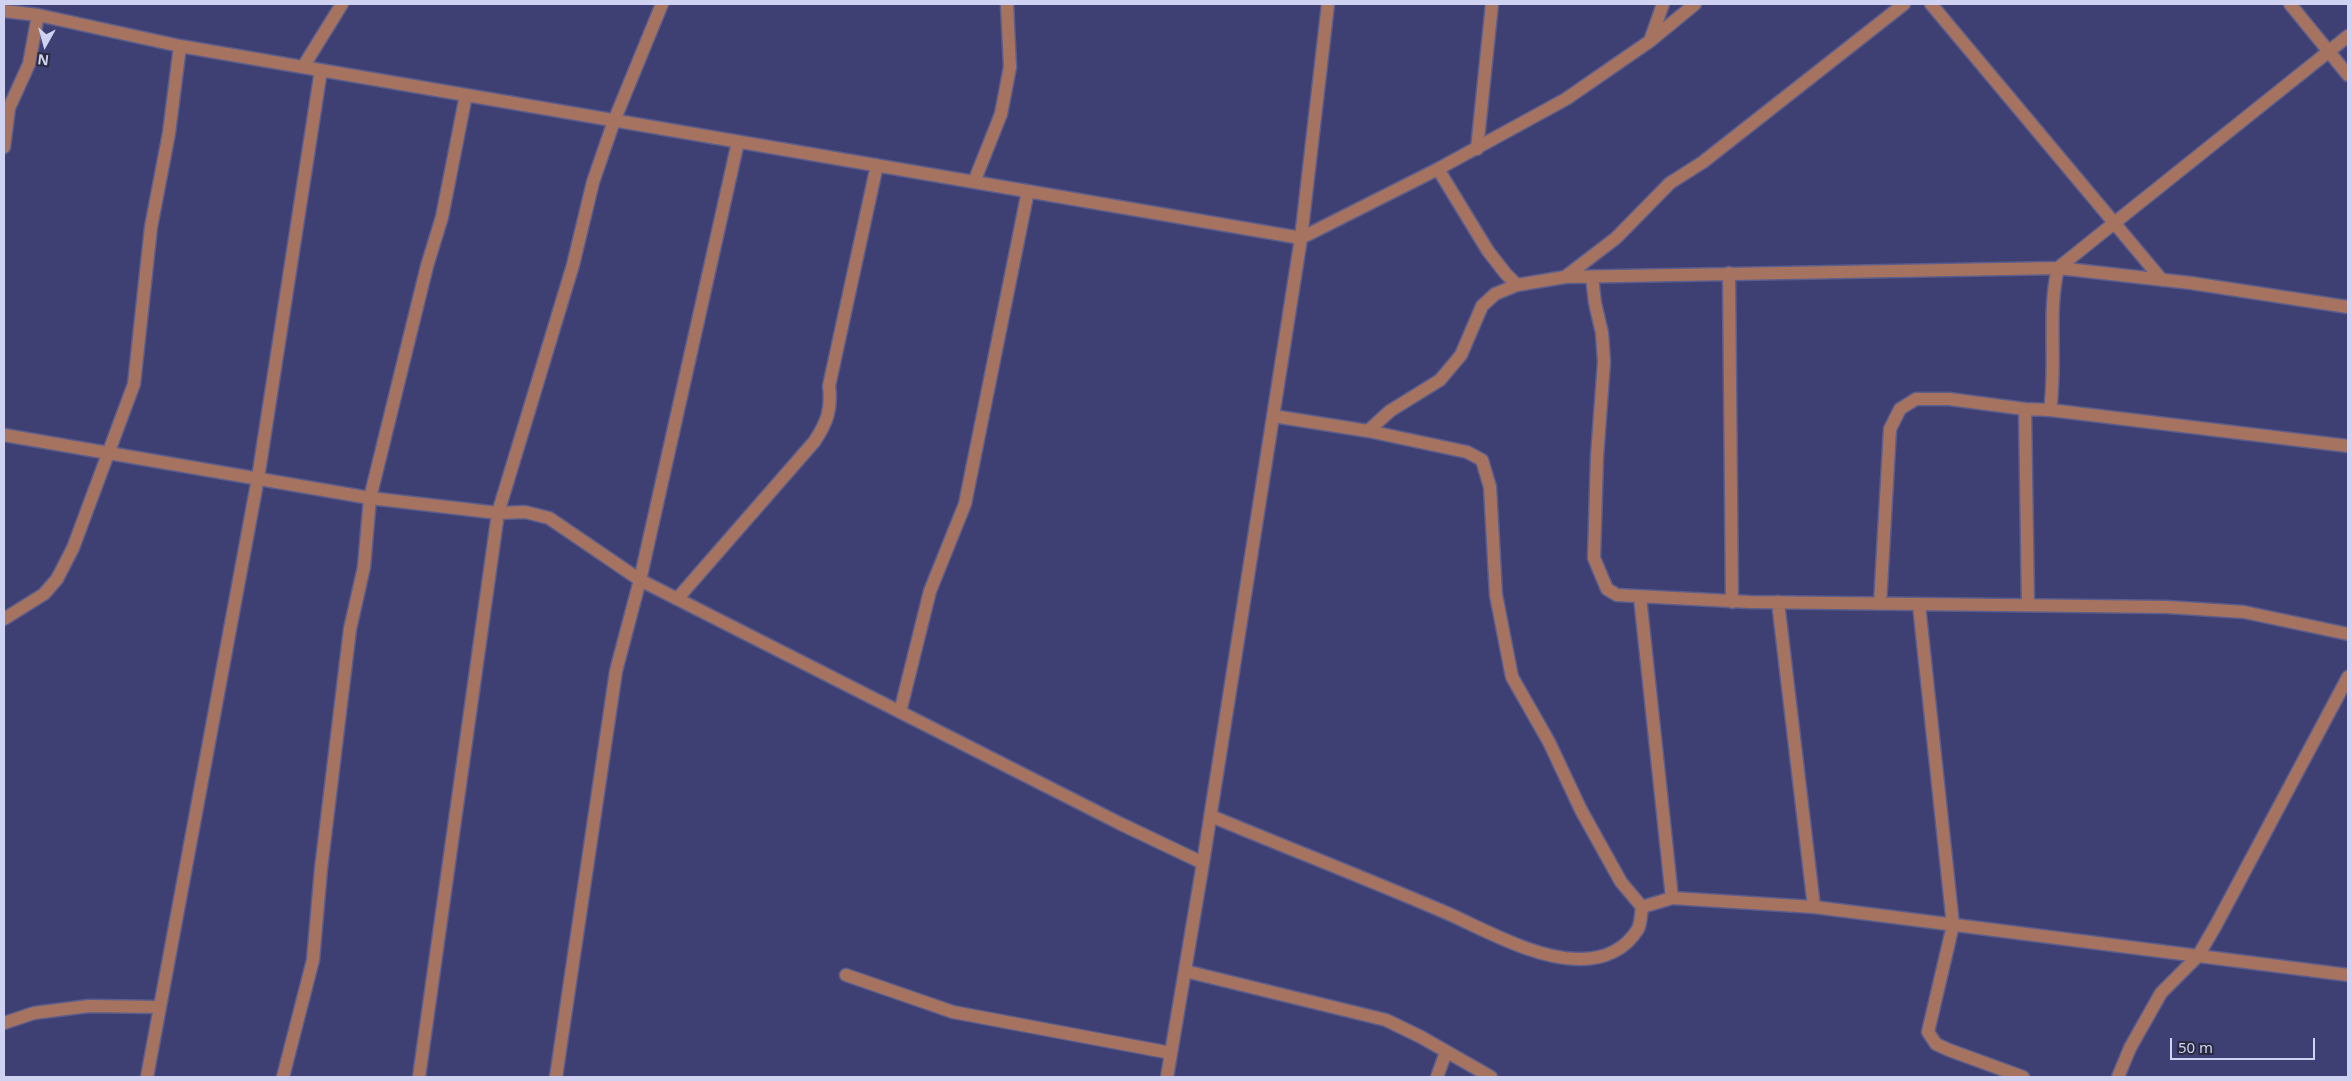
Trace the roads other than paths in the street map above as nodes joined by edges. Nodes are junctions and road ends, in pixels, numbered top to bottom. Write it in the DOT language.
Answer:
graph roads {
  1 [pos="342,4"];
  2 [pos="662,4"];
  3 [pos="1007,4"];
  4 [pos="1328,4"];
  5 [pos="1492,4"];
  6 [pos="1663,4"];
  7 [pos="1695,4"];
  8 [pos="1904,4"];
  9 [pos="1931,4"];
  10 [pos="2290,4"];
  11 [pos="4,11"];
  12 [pos="38,15"];
  13 [pos="2348,36"];
  14 [pos="1650,41"];
  15 [pos="180,46"];
  16 [pos="2330,52"];
  17 [pos="303,67"];
  18 [pos="322,70"];
  19 [pos="2348,76"];
  20 [pos="466,95"];
  21 [pos="614,120"];
  22 [pos="738,142"];
  23 [pos="4,147"];
  24 [pos="1476,149"];
  25 [pos="877,165"];
  26 [pos="1438,169"];
  27 [pos="974,182"];
  28 [pos="1028,191"];
  29 [pos="2114,222"];
  30 [pos="1301,238"];
  31 [pos="2058,268"];
  32 [pos="1730,273"];
  33 [pos="1564,277"];
  34 [pos="1592,277"];
  35 [pos="2162,280"];
  36 [pos="1517,285"];
  37 [pos="2348,307"];
  38 [pos="2025,409"];
  39 [pos="2050,410"];
  40 [pos="1273,416"];
  41 [pos="1368,431"];
  42 [pos="4,435"];
  43 [pos="2348,446"];
  44 [pos="109,455"];
  45 [pos="258,478"];
  46 [pos="370,498"];
  47 [pos="498,513"];
  48 [pos="640,580"];
  49 [pos="1640,598"];
  50 [pos="677,599"];
  51 [pos="1732,602"];
  52 [pos="1778,602"];
  53 [pos="1880,604"];
  54 [pos="1919,605"];
  55 [pos="2028,605"];
  56 [pos="4,619"];
  57 [pos="2348,634"];
  58 [pos="2348,677"];
  59 [pos="900,712"];
  60 [pos="1211,816"];
  61 [pos="1203,863"];
  62 [pos="1672,898"];
  63 [pos="1642,907"];
  64 [pos="1814,907"];
  65 [pos="1952,925"];
  66 [pos="2198,956"];
  67 [pos="1185,971"];
  68 [pos="846,975"];
  69 [pos="2348,975"];
  70 [pos="159,1007"];
  71 [pos="4,1023"];
  72 [pos="1446,1052"];
  73 [pos="1171,1053"];
  74 [pos="148,1077"];
  75 [pos="283,1077"];
  76 [pos="419,1077"];
  77 [pos="556,1077"];
  78 [pos="1167,1077"];
  79 [pos="1437,1077"];
  80 [pos="1491,1077"];
  81 [pos="2023,1077"];
  82 [pos="2118,1077"];
  1 -- 17 [label="street"];
  2 -- 21 [label="street"];
  3 -- 27 [label="street"];
  4 -- 30 [label="street"];
  5 -- 24 [label="street"];
  6 -- 14 [label="street"];
  7 -- 14 [label="street"];
  8 -- 33 [label="street"];
  9 -- 29 [label="street"];
  10 -- 16 [label="street"];
  11 -- 12 [label="street"];
  12 -- 15 [label="street"];
  12 -- 23 [label="street"];
  13 -- 16 [label="street"];
  14 -- 24 [label="street"];
  15 -- 17 [label="street"];
  15 -- 44 [label="street"];
  16 -- 19 [label="street"];
  16 -- 29 [label="street"];
  17 -- 18 [label="street"];
  18 -- 20 [label="street"];
  18 -- 45 [label="street"];
  20 -- 21 [label="street"];
  20 -- 46 [label="street"];
  21 -- 22 [label="street"];
  21 -- 47 [label="street"];
  22 -- 25 [label="street"];
  22 -- 48 [label="street"];
  24 -- 26 [label="street"];
  25 -- 27 [label="street"];
  25 -- 50 [label="street"];
  26 -- 30 [label="street"];
  26 -- 36 [label="street"];
  27 -- 28 [label="street"];
  28 -- 30 [label="street"];
  28 -- 59 [label="street"];
  29 -- 31 [label="street"];
  29 -- 35 [label="street"];
  30 -- 40 [label="street"];
  31 -- 32 [label="street"];
  31 -- 35 [label="street"];
  31 -- 39 [label="street"];
  32 -- 34 [label="street"];
  32 -- 51 [label="street"];
  33 -- 34 [label="street"];
  33 -- 36 [label="street"];
  34 -- 49 [label="street"];
  35 -- 37 [label="street"];
  36 -- 41 [label="street"];
  38 -- 39 [label="street"];
  38 -- 53 [label="street"];
  38 -- 55 [label="street"];
  39 -- 43 [label="street"];
  40 -- 41 [label="street"];
  40 -- 60 [label="street"];
  41 -- 63 [label="street"];
  42 -- 44 [label="street"];
  44 -- 45 [label="street"];
  44 -- 56 [label="street"];
  45 -- 46 [label="street"];
  45 -- 70 [label="street"];
  46 -- 47 [label="street"];
  46 -- 75 [label="street"];
  47 -- 48 [label="street"];
  47 -- 76 [label="street"];
  48 -- 50 [label="street"];
  48 -- 77 [label="street"];
  49 -- 51 [label="street"];
  49 -- 62 [label="street"];
  50 -- 59 [label="street"];
  51 -- 52 [label="street"];
  52 -- 53 [label="street"];
  52 -- 64 [label="street"];
  53 -- 54 [label="street"];
  54 -- 55 [label="street"];
  54 -- 65 [label="street"];
  55 -- 57 [label="street"];
  58 -- 66 [label="street"];
  59 -- 61 [label="street"];
  60 -- 61 [label="street"];
  60 -- 63 [label="street"];
  61 -- 67 [label="street"];
  62 -- 63 [label="street"];
  62 -- 64 [label="street"];
  64 -- 65 [label="street"];
  65 -- 66 [label="street"];
  65 -- 81 [label="street"];
  66 -- 69 [label="street"];
  66 -- 82 [label="street"];
  67 -- 72 [label="street"];
  67 -- 73 [label="street"];
  68 -- 73 [label="street"];
  70 -- 71 [label="street"];
  70 -- 74 [label="street"];
  72 -- 79 [label="street"];
  72 -- 80 [label="street"];
  73 -- 78 [label="street"];
}
